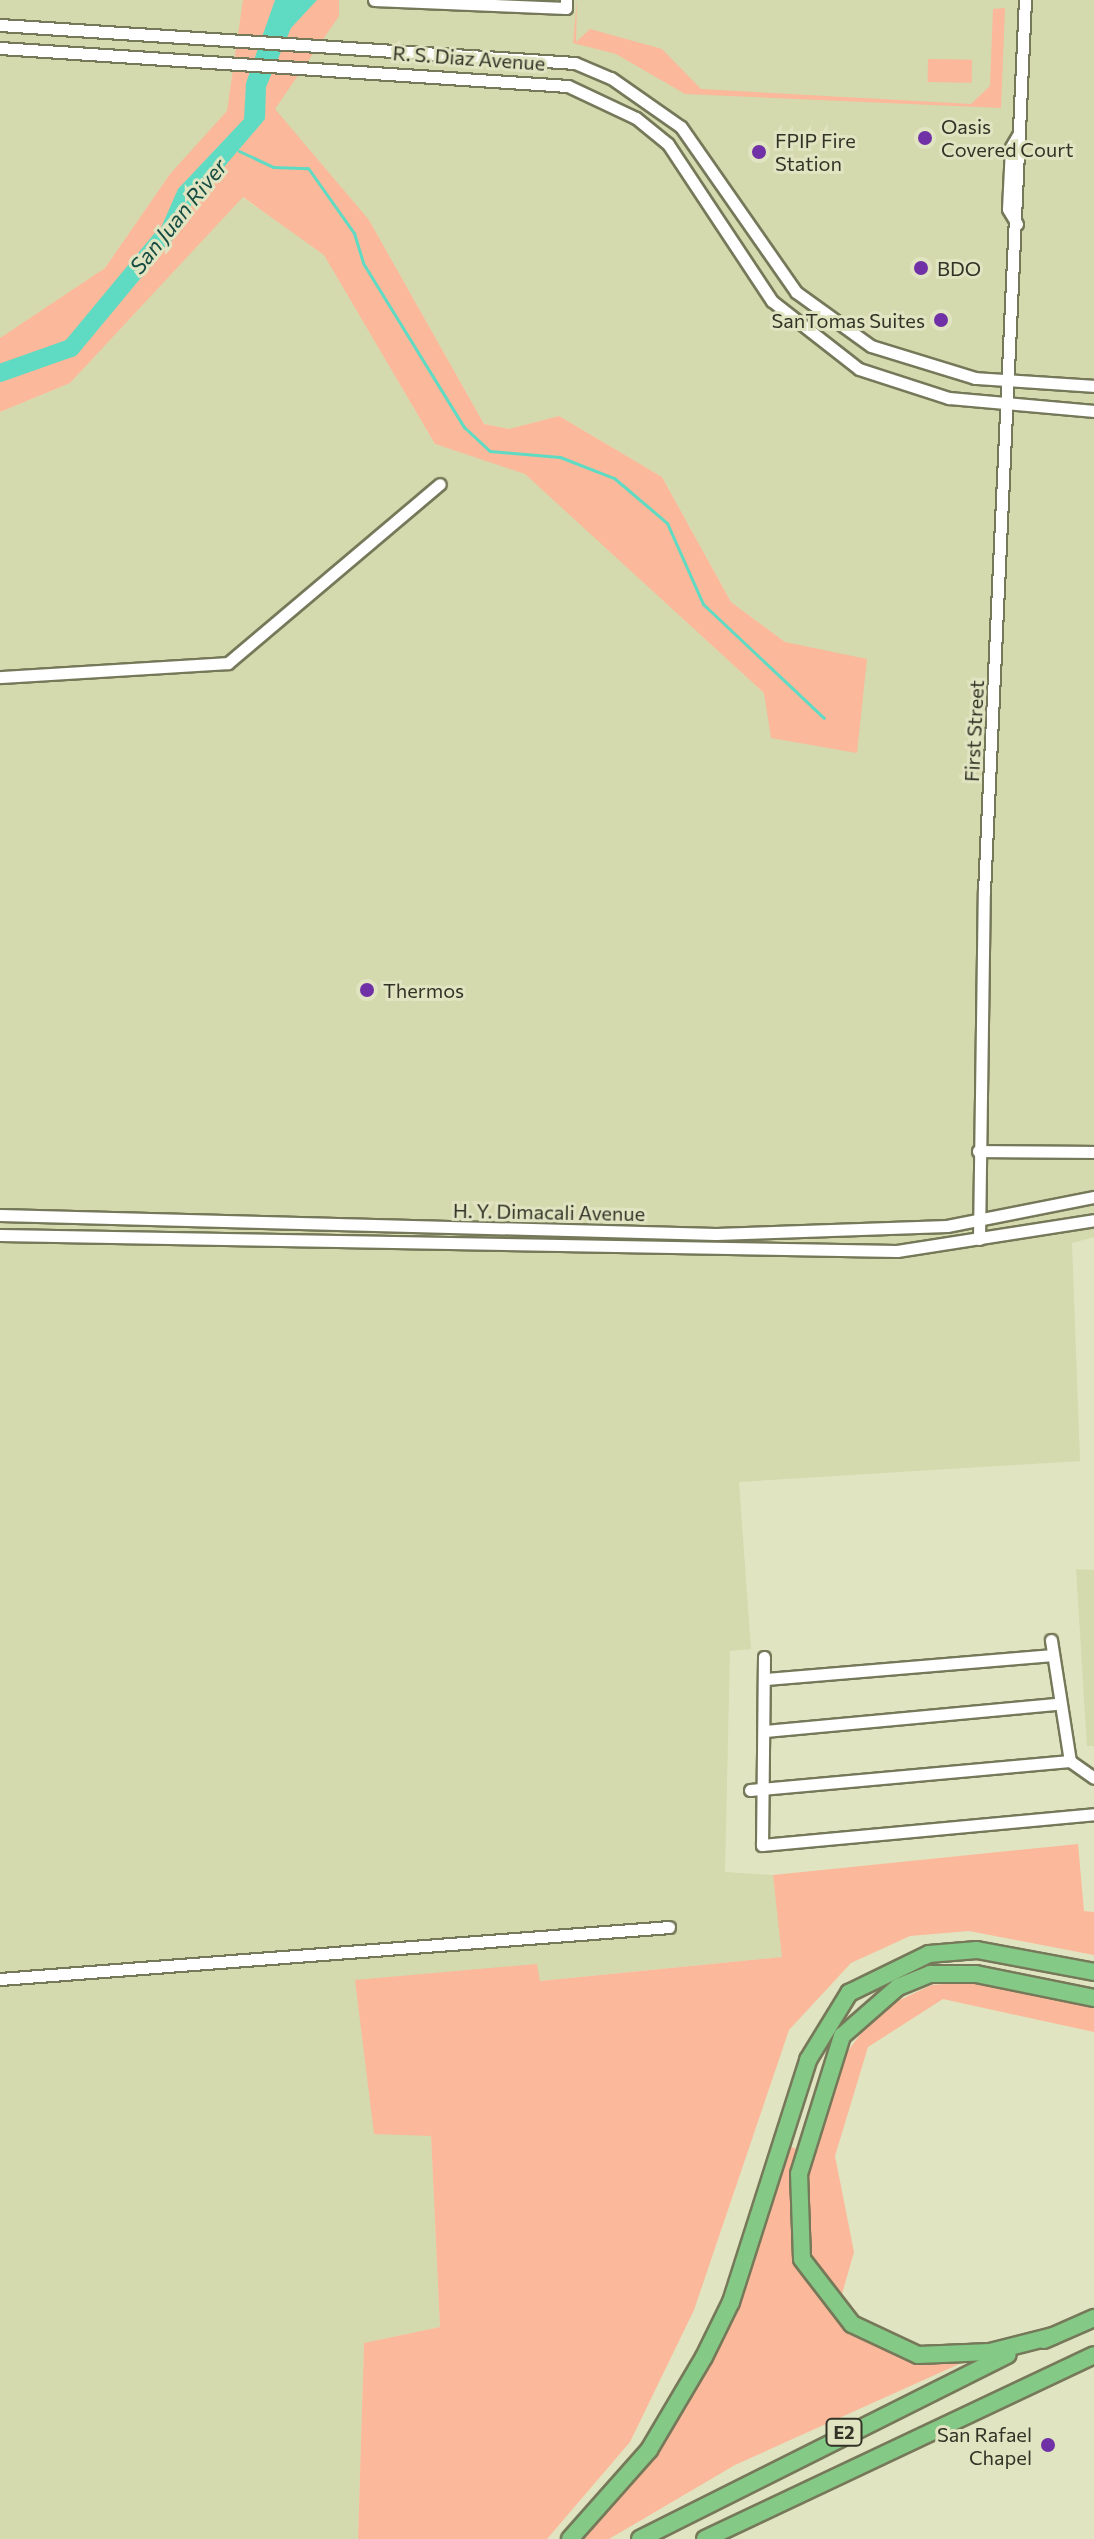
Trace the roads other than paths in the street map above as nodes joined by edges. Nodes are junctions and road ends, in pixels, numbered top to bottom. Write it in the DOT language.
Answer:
graph roads {
  1 [pos="374,0"];
  2 [pos="566,0"];
  3 [pos="1025,0"];
  4 [pos="0,25"];
  5 [pos="0,48"];
  6 [pos="464,51"];
  7 [pos="462,74"];
  8 [pos="611,78"];
  9 [pos="602,99"];
  10 [pos="1009,379"];
  11 [pos="1094,386"];
  12 [pos="1008,405"];
  13 [pos="1094,411"];
  14 [pos="440,484"];
  15 [pos="0,677"];
  16 [pos="978,1151"];
  17 [pos="1094,1152"];
  18 [pos="1094,1197"];
  19 [pos="0,1215"];
  20 [pos="1094,1220"];
  21 [pos="976,1222"];
  22 [pos="716,1234"];
  23 [pos="0,1235"];
  24 [pos="979,1239"];
  25 [pos="716,1254"];
  26 [pos="1051,1640"];
  27 [pos="1053,1655"];
  28 [pos="764,1657"];
  29 [pos="766,1679"];
  30 [pos="1058,1704"];
  31 [pos="765,1731"];
  32 [pos="1070,1761"];
  33 [pos="1094,1778"];
  34 [pos="750,1790"];
  35 [pos="763,1791"];
  36 [pos="1094,1814"];
  37 [pos="669,1927"];
  38 [pos="1094,1972"];
  39 [pos="0,1979"];
  40 [pos="1094,1998"];
  41 [pos="1093,2319"];
  42 [pos="1053,2336"];
  43 [pos="1090,2356"];
  44 [pos="570,2539"];
  45 [pos="640,2539"];
  46 [pos="705,2539"];
  1 -- 2 [label="street"];
  3 -- 10 [label="street, First Street"];
  4 -- 6 [label="street, R. S. Diaz Avenue"];
  5 -- 7 [label="street, R. S. Diaz Avenue"];
  6 -- 7 [label="street"];
  6 -- 8 [label="street, R. S. Diaz Avenue"];
  7 -- 9 [label="street, R. S. Diaz Avenue"];
  8 -- 9 [label="street"];
  8 -- 10 [label="street, R. S. Diaz Avenue"];
  9 -- 12 [label="street, R. S. Diaz Avenue"];
  10 -- 11 [label="street, R. S. Diaz Avenue"];
  10 -- 12 [label="street, First Street"];
  12 -- 13 [label="street, R. S. Diaz Avenue"];
  12 -- 16 [label="street, First Street"];
  14 -- 15 [label="street"];
  16 -- 17 [label="street"];
  16 -- 21 [label="street, First Street"];
  18 -- 21 [label="street, H. Y. Dimacali Avenue"];
  19 -- 22 [label="street, H. Y. Dimacali Avenue"];
  20 -- 24 [label="street, H. Y. Dimacali Avenue"];
  21 -- 22 [label="street, H. Y. Dimacali Avenue"];
  21 -- 24 [label="street, First Street"];
  22 -- 25 [label="street"];
  23 -- 25 [label="street, H. Y. Dimacali Avenue"];
  24 -- 25 [label="street, H. Y. Dimacali Avenue"];
  26 -- 27 [label="street"];
  27 -- 29 [label="street"];
  27 -- 30 [label="street"];
  28 -- 29 [label="street"];
  29 -- 31 [label="street"];
  30 -- 31 [label="street"];
  30 -- 32 [label="street"];
  31 -- 35 [label="street"];
  32 -- 33 [label="street"];
  32 -- 35 [label="street"];
  34 -- 35 [label="street"];
  35 -- 36 [label="street"];
  37 -- 39 [label="street"];
  38 -- 44 [label="highway"];
  40 -- 42 [label="highway"];
  41 -- 42 [label="highway, E2"];
  42 -- 45 [label="highway, E2"];
  43 -- 46 [label="highway, E2"];
}
